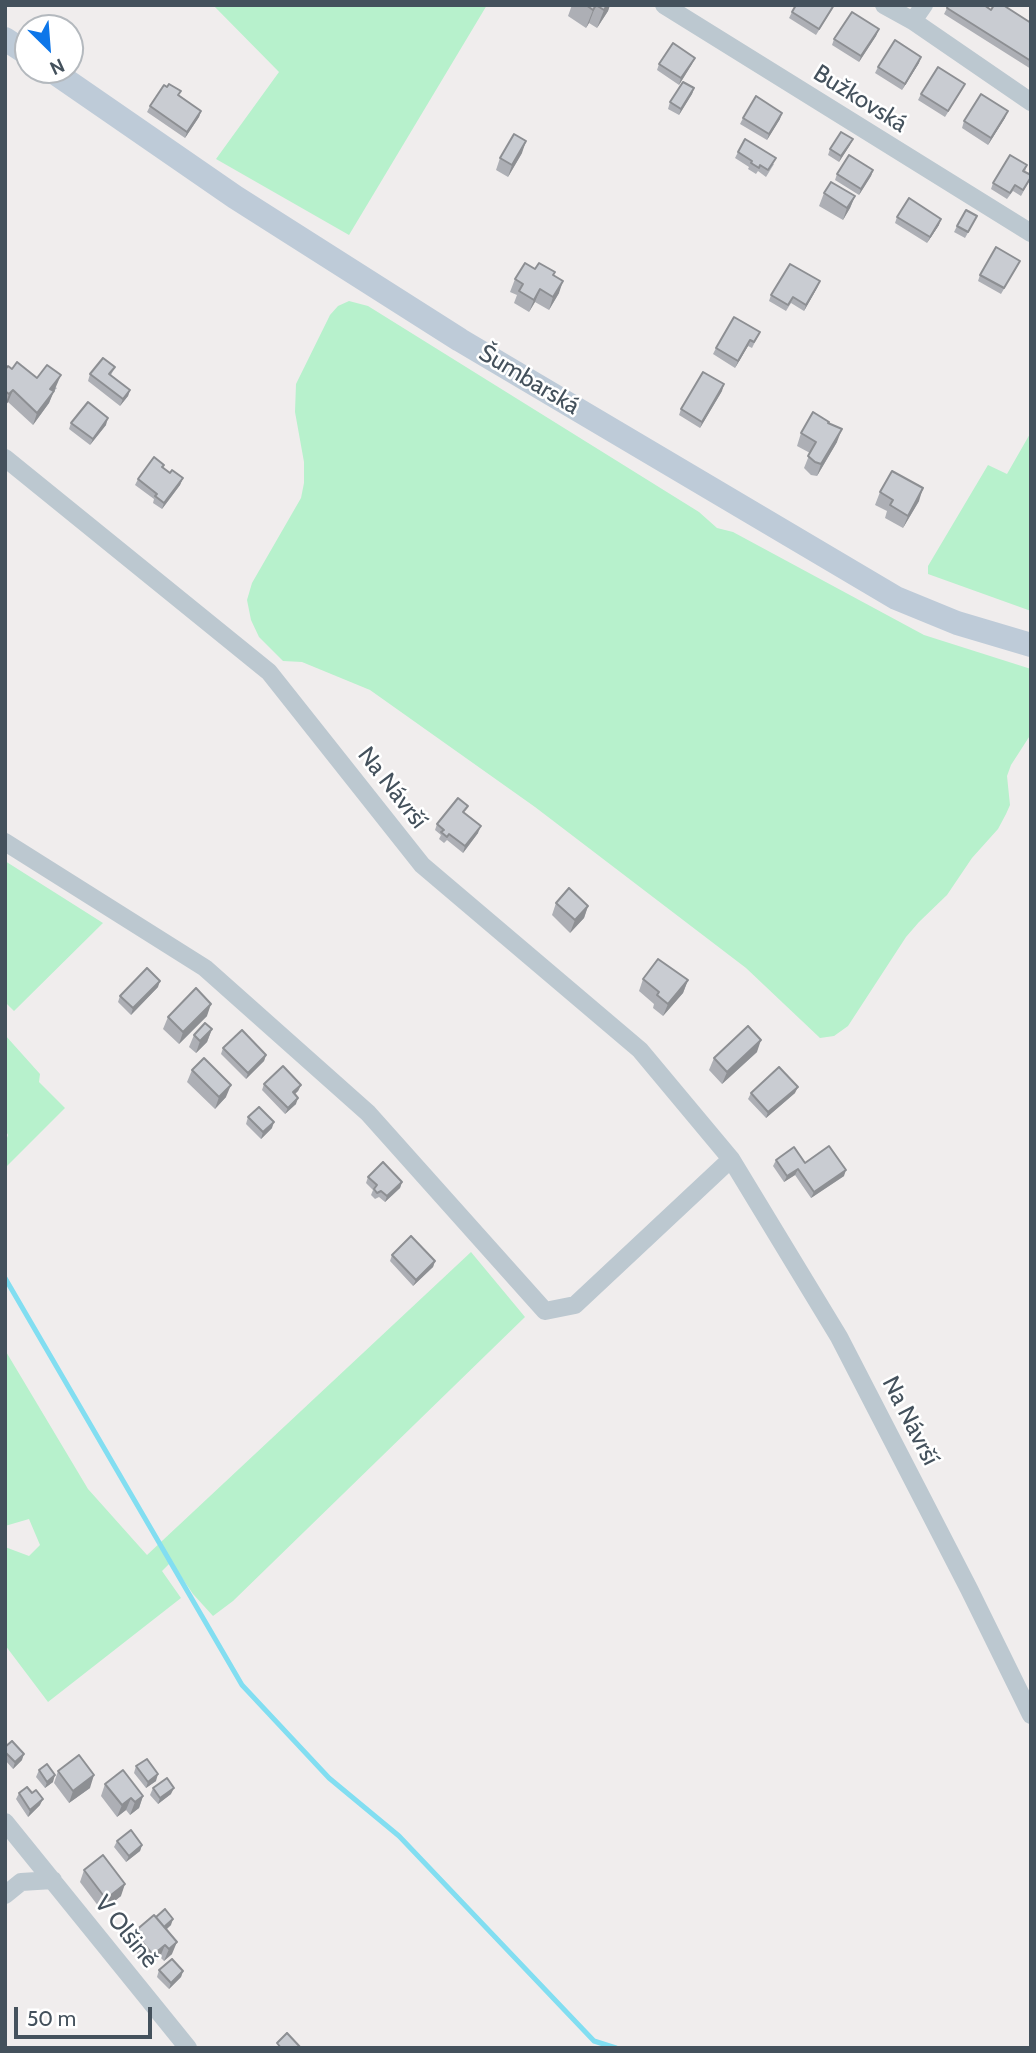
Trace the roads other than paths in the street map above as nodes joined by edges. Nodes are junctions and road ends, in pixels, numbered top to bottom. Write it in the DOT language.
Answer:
graph roads {
  1 [pos="664,5"];
  2 [pos="884,5"];
  3 [pos="924,5"];
  4 [pos="913,21"];
  5 [pos="71,84"];
  6 [pos="1031,102"];
  7 [pos="1031,233"];
  8 [pos="5,458"];
  9 [pos="1031,645"];
  10 [pos="5,842"];
  11 [pos="731,1159"];
  12 [pos="1031,1715"];
  13 [pos="5,1822"];
  14 [pos="53,1880"];
  15 [pos="5,1895"];
  16 [pos="188,2048"];
  1 -- 7 [label="street, Bužkovská"];
  2 -- 4 [label="street"];
  3 -- 4 [label="street"];
  4 -- 6 [label="street"];
  5 -- 9 [label="street, Šumbarská"];
  8 -- 11 [label="street, Na Návrší"];
  10 -- 11 [label="street"];
  11 -- 12 [label="street, Na Návrší"];
  13 -- 14 [label="street, V Olšině"];
  14 -- 15 [label="street"];
  14 -- 16 [label="street, V Olšině"];
}
